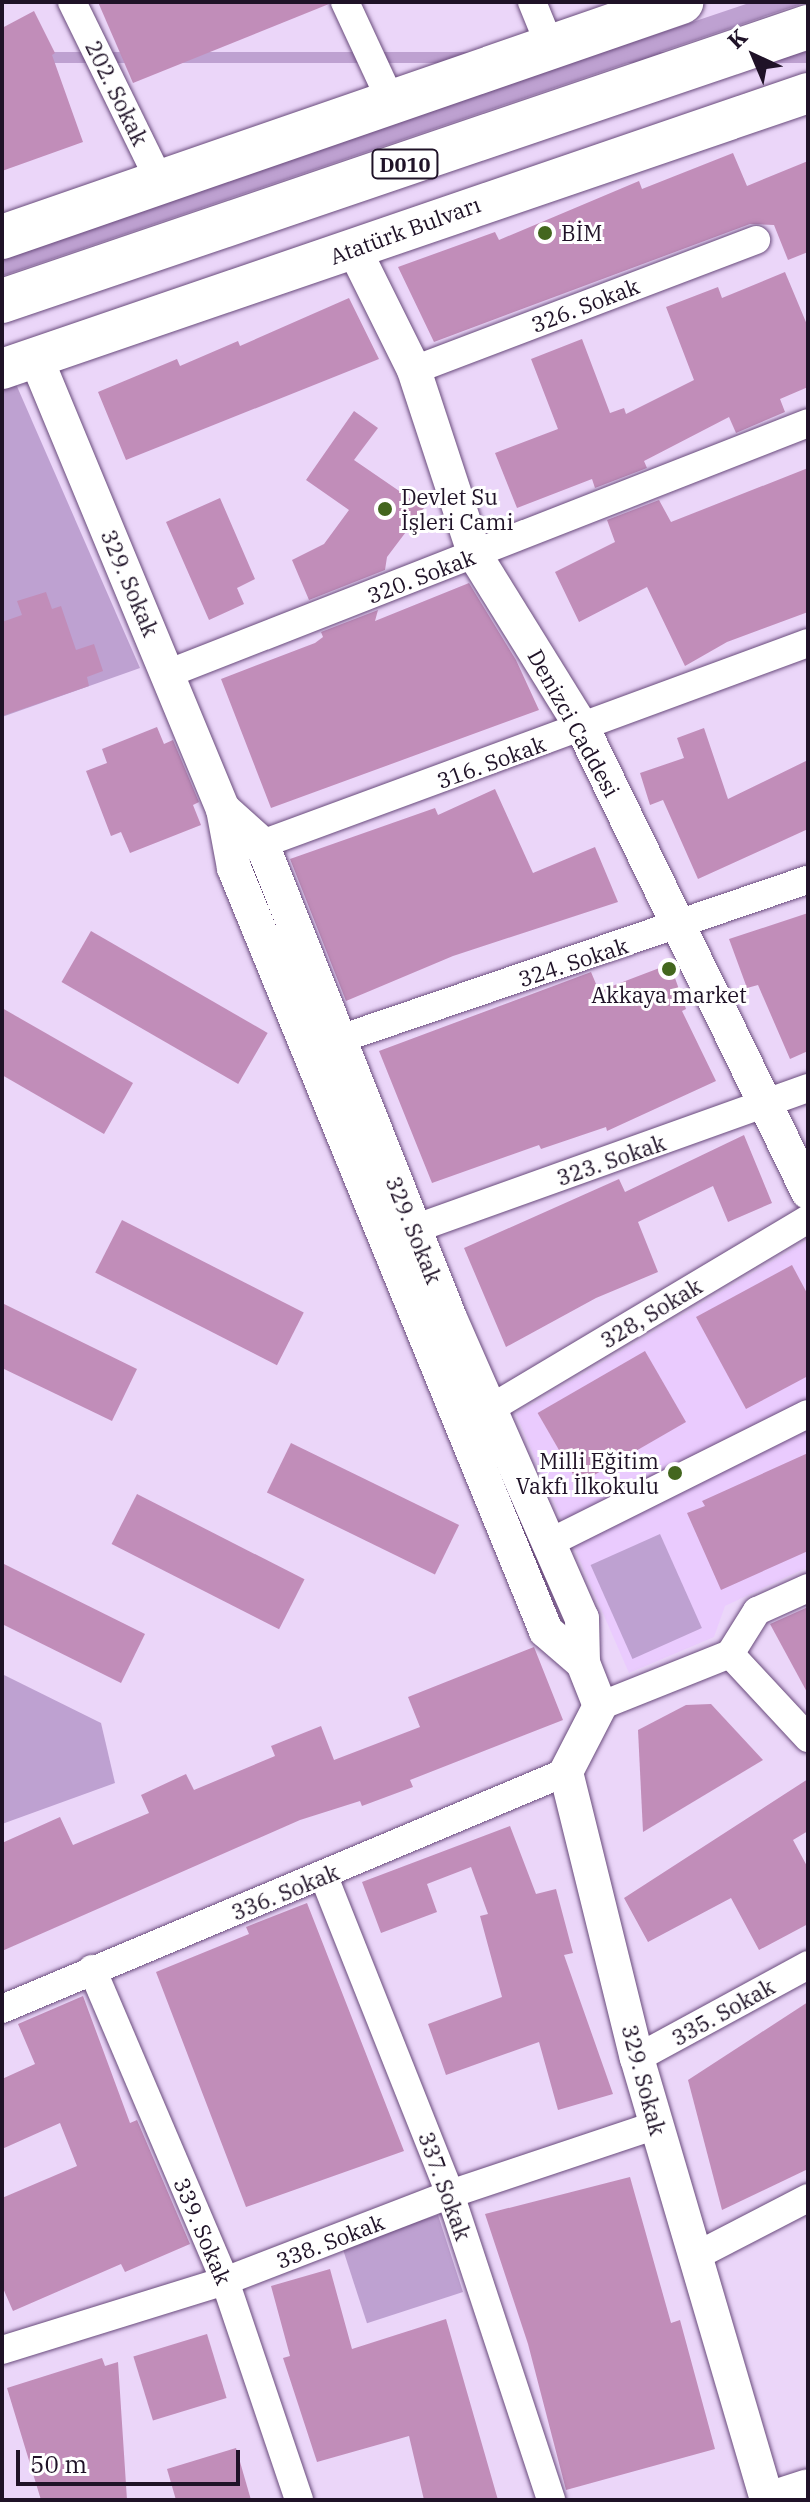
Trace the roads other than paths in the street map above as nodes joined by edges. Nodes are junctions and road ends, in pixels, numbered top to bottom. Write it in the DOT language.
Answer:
graph roads {
  1 [pos="72,2"];
  2 [pos="345,2"];
  3 [pos="532,2"];
  4 [pos="681,2"];
  5 [pos="808,27"];
  6 [pos="550,46"];
  7 [pos="808,93"];
  8 [pos="391,101"];
  9 [pos="161,184"];
  10 [pos="2,237"];
  11 [pos="756,240"];
  12 [pos="354,249"];
  13 [pos="2,301"];
  14 [pos="19,364"];
  15 [pos="414,370"];
  16 [pos="808,423"];
  17 [pos="475,555"];
  18 [pos="808,643"];
  19 [pos="167,674"];
  20 [pos="583,729"];
  21 [pos="223,809"];
  22 [pos="262,844"];
  23 [pos="808,880"];
  24 [pos="679,927"];
  25 [pos="337,1040"];
  26 [pos="808,1088"];
  27 [pos="764,1106"];
  28 [pos="808,1192"];
  29 [pos="808,1219"];
  30 [pos="414,1229"];
  31 [pos="493,1407"];
  32 [pos="808,1414"];
  33 [pos="549,1543"];
  34 [pos="808,1588"];
  35 [pos="730,1654"];
  36 [pos="583,1663"];
  37 [pos="600,1706"];
  38 [pos="808,1738"];
  39 [pos="566,1772"];
  40 [pos="324,1877"];
  41 [pos="808,1965"];
  42 [pos="92,1969"];
  43 [pos="2,2009"];
  44 [pos="637,2058"];
  45 [pos="656,2125"];
  46 [pos="450,2194"];
  47 [pos="808,2198"];
  48 [pos="696,2256"];
  49 [pos="225,2281"];
  50 [pos="2,2350"];
  51 [pos="808,2491"];
  52 [pos="299,2500"];
  53 [pos="551,2500"];
  54 [pos="767,2500"];
  55 [pos="781,2500"];
  1 -- 9 [label="street, 202. Sokak"];
  2 -- 8 [label="street"];
  3 -- 6 [label="street"];
  4 -- 6 [label="main road"];
  5 -- 13 [label="main road, D010"];
  6 -- 8 [label="main road"];
  7 -- 12 [label="main road, Atatürk Bulvarı"];
  8 -- 9 [label="main road"];
  9 -- 10 [label="main road"];
  11 -- 15 [label="street, 326. Sokak"];
  12 -- 14 [label="main road, Atatürk Bulvarı"];
  12 -- 15 [label="street, Denizci Caddesi"];
  14 -- 19 [label="street, 329. Sokak"];
  15 -- 17 [label="street, Denizci Caddesi"];
  16 -- 17 [label="street, 320. Sokak"];
  17 -- 19 [label="street, 320. Sokak"];
  17 -- 20 [label="street, Denizci Caddesi"];
  18 -- 20 [label="street, 316. Sokak"];
  19 -- 21 [label="street, 329. Sokak"];
  20 -- 22 [label="street, 316. Sokak"];
  20 -- 24 [label="street, Denizci Caddesi"];
  21 -- 22 [label="street, 329. Sokak"];
  21 -- 36 [label="street, 329. Sokak"];
  22 -- 25 [label="street, 329. Sokak"];
  23 -- 24 [label="street, 324. Sokak"];
  24 -- 25 [label="street, 324. Sokak"];
  24 -- 27 [label="street, Denizci Caddesi"];
  25 -- 30 [label="street, 329. Sokak"];
  26 -- 27 [label="street, 323. Sokak"];
  27 -- 28 [label="street, Denizci Caddesi"];
  27 -- 30 [label="street, 323. Sokak"];
  29 -- 31 [label="street, 328, Sokak"];
  30 -- 31 [label="street, 329. Sokak"];
  31 -- 33 [label="street, 329. Sokak"];
  32 -- 33 [label="street"];
  33 -- 36 [label="street, 329. Sokak"];
  34 -- 35 [label="street"];
  35 -- 37 [label="street"];
  35 -- 38 [label="street"];
  36 -- 37 [label="street, 329. Sokak"];
  37 -- 39 [label="street"];
  39 -- 40 [label="street, 336. Sokak"];
  39 -- 44 [label="street, 329. Sokak"];
  40 -- 42 [label="street, 336. Sokak"];
  40 -- 46 [label="street, 337. Sokak"];
  41 -- 44 [label="street, 335. Sokak"];
  42 -- 43 [label="street, 336. Sokak"];
  42 -- 49 [label="street, 339. Sokak"];
  44 -- 45 [label="street, 329. Sokak"];
  45 -- 46 [label="street, 338. Sokak"];
  45 -- 48 [label="street, 329. Sokak"];
  46 -- 49 [label="street, 338. Sokak"];
  46 -- 53 [label="street, 337. Sokak"];
  47 -- 48 [label="street"];
  48 -- 54 [label="street, 329. Sokak"];
  49 -- 50 [label="street, 338. Sokak"];
  49 -- 52 [label="street, 339. Sokak"];
  51 -- 55 [label="main road"];
}
